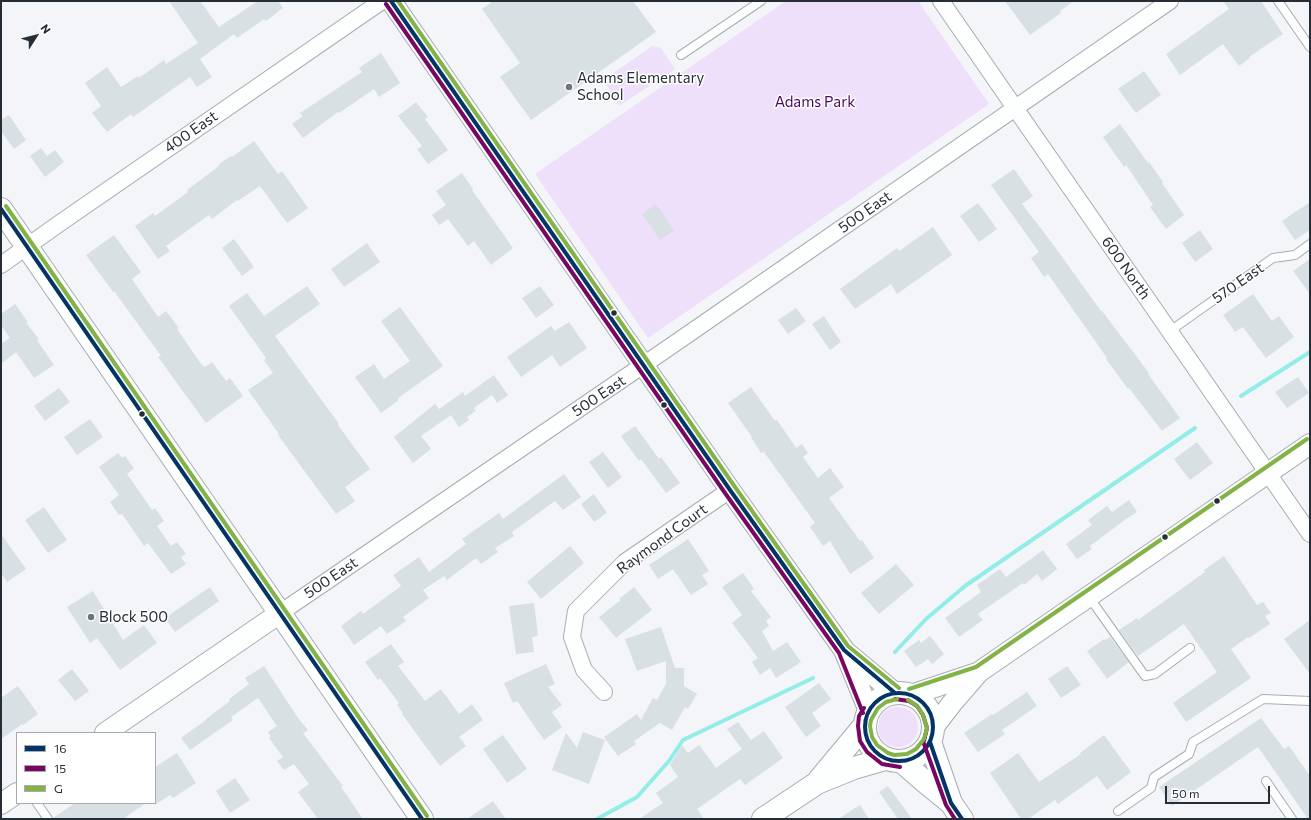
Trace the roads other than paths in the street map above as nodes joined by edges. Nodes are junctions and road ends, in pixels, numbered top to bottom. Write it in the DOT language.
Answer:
graph roads {
  1 [pos="382,1"];
  2 [pos="391,1"];
  3 [pos="760,1"];
  4 [pos="941,1"];
  5 [pos="1170,1"];
  6 [pos="1278,1"];
  7 [pos="1310,47"];
  8 [pos="681,55"];
  9 [pos="1015,108"];
  10 [pos="1,209"];
  11 [pos="1310,244"];
  12 [pos="27,247"];
  13 [pos="1,265"];
  14 [pos="1170,331"];
  15 [pos="643,365"];
  16 [pos="1310,444"];
  17 [pos="1268,473"];
  18 [pos="730,490"];
  19 [pos="1310,534"];
  20 [pos="1089,597"];
  21 [pos="280,613"];
  22 [pos="1190,648"];
  23 [pos="844,650"];
  24 [pos="979,672"];
  25 [pos="604,692"];
  26 [pos="903,694"];
  27 [pos="1310,701"];
  28 [pos="866,718"];
  29 [pos="106,732"];
  30 [pos="931,735"];
  31 [pos="893,760"];
  32 [pos="1266,781"];
  33 [pos="817,783"];
  34 [pos="16,794"];
  35 [pos="1,804"];
  36 [pos="38,804"];
  37 [pos="956,811"];
  38 [pos="1118,811"];
  39 [pos="48,819"];
  40 [pos="422,819"];
  41 [pos="763,819"];
  42 [pos="1292,819"];
  1 -- 12 [label="street, 400 East"];
  2 -- 15 [label="street"];
  3 -- 8 [label="lane"];
  4 -- 9 [label="street, 600 North"];
  5 -- 9 [label="street, 500 East"];
  6 -- 7 [label="lane"];
  9 -- 14 [label="street, 600 North"];
  9 -- 15 [label="street, 500 East"];
  10 -- 12 [label="main road"];
  11 -- 14 [label="lane, 570 East"];
  12 -- 13 [label="street, 400 East"];
  12 -- 21 [label="main road"];
  14 -- 17 [label="street, 600 North"];
  15 -- 18 [label="street"];
  15 -- 21 [label="street, 500 East"];
  16 -- 17 [label="street"];
  17 -- 19 [label="street, 600 North"];
  17 -- 20 [label="street"];
  18 -- 23 [label="street"];
  18 -- 25 [label="street, Raymond Court"];
  20 -- 22 [label="lane"];
  20 -- 24 [label="street"];
  21 -- 29 [label="street, 500 East"];
  21 -- 40 [label="main road"];
  23 -- 26 [label="street"];
  23 -- 28 [label="street"];
  24 -- 26 [label="street"];
  24 -- 30 [label="street"];
  26 -- 28 [label="main road"];
  26 -- 30 [label="main road"];
  27 -- 38 [label="lane"];
  28 -- 31 [label="main road"];
  28 -- 33 [label="main road"];
  30 -- 31 [label="main road"];
  30 -- 37 [label="main road"];
  31 -- 33 [label="main road"];
  31 -- 37 [label="main road"];
  32 -- 42 [label="lane"];
  33 -- 41 [label="main road"];
  34 -- 35 [label="street"];
  36 -- 39 [label="lane"];
}
